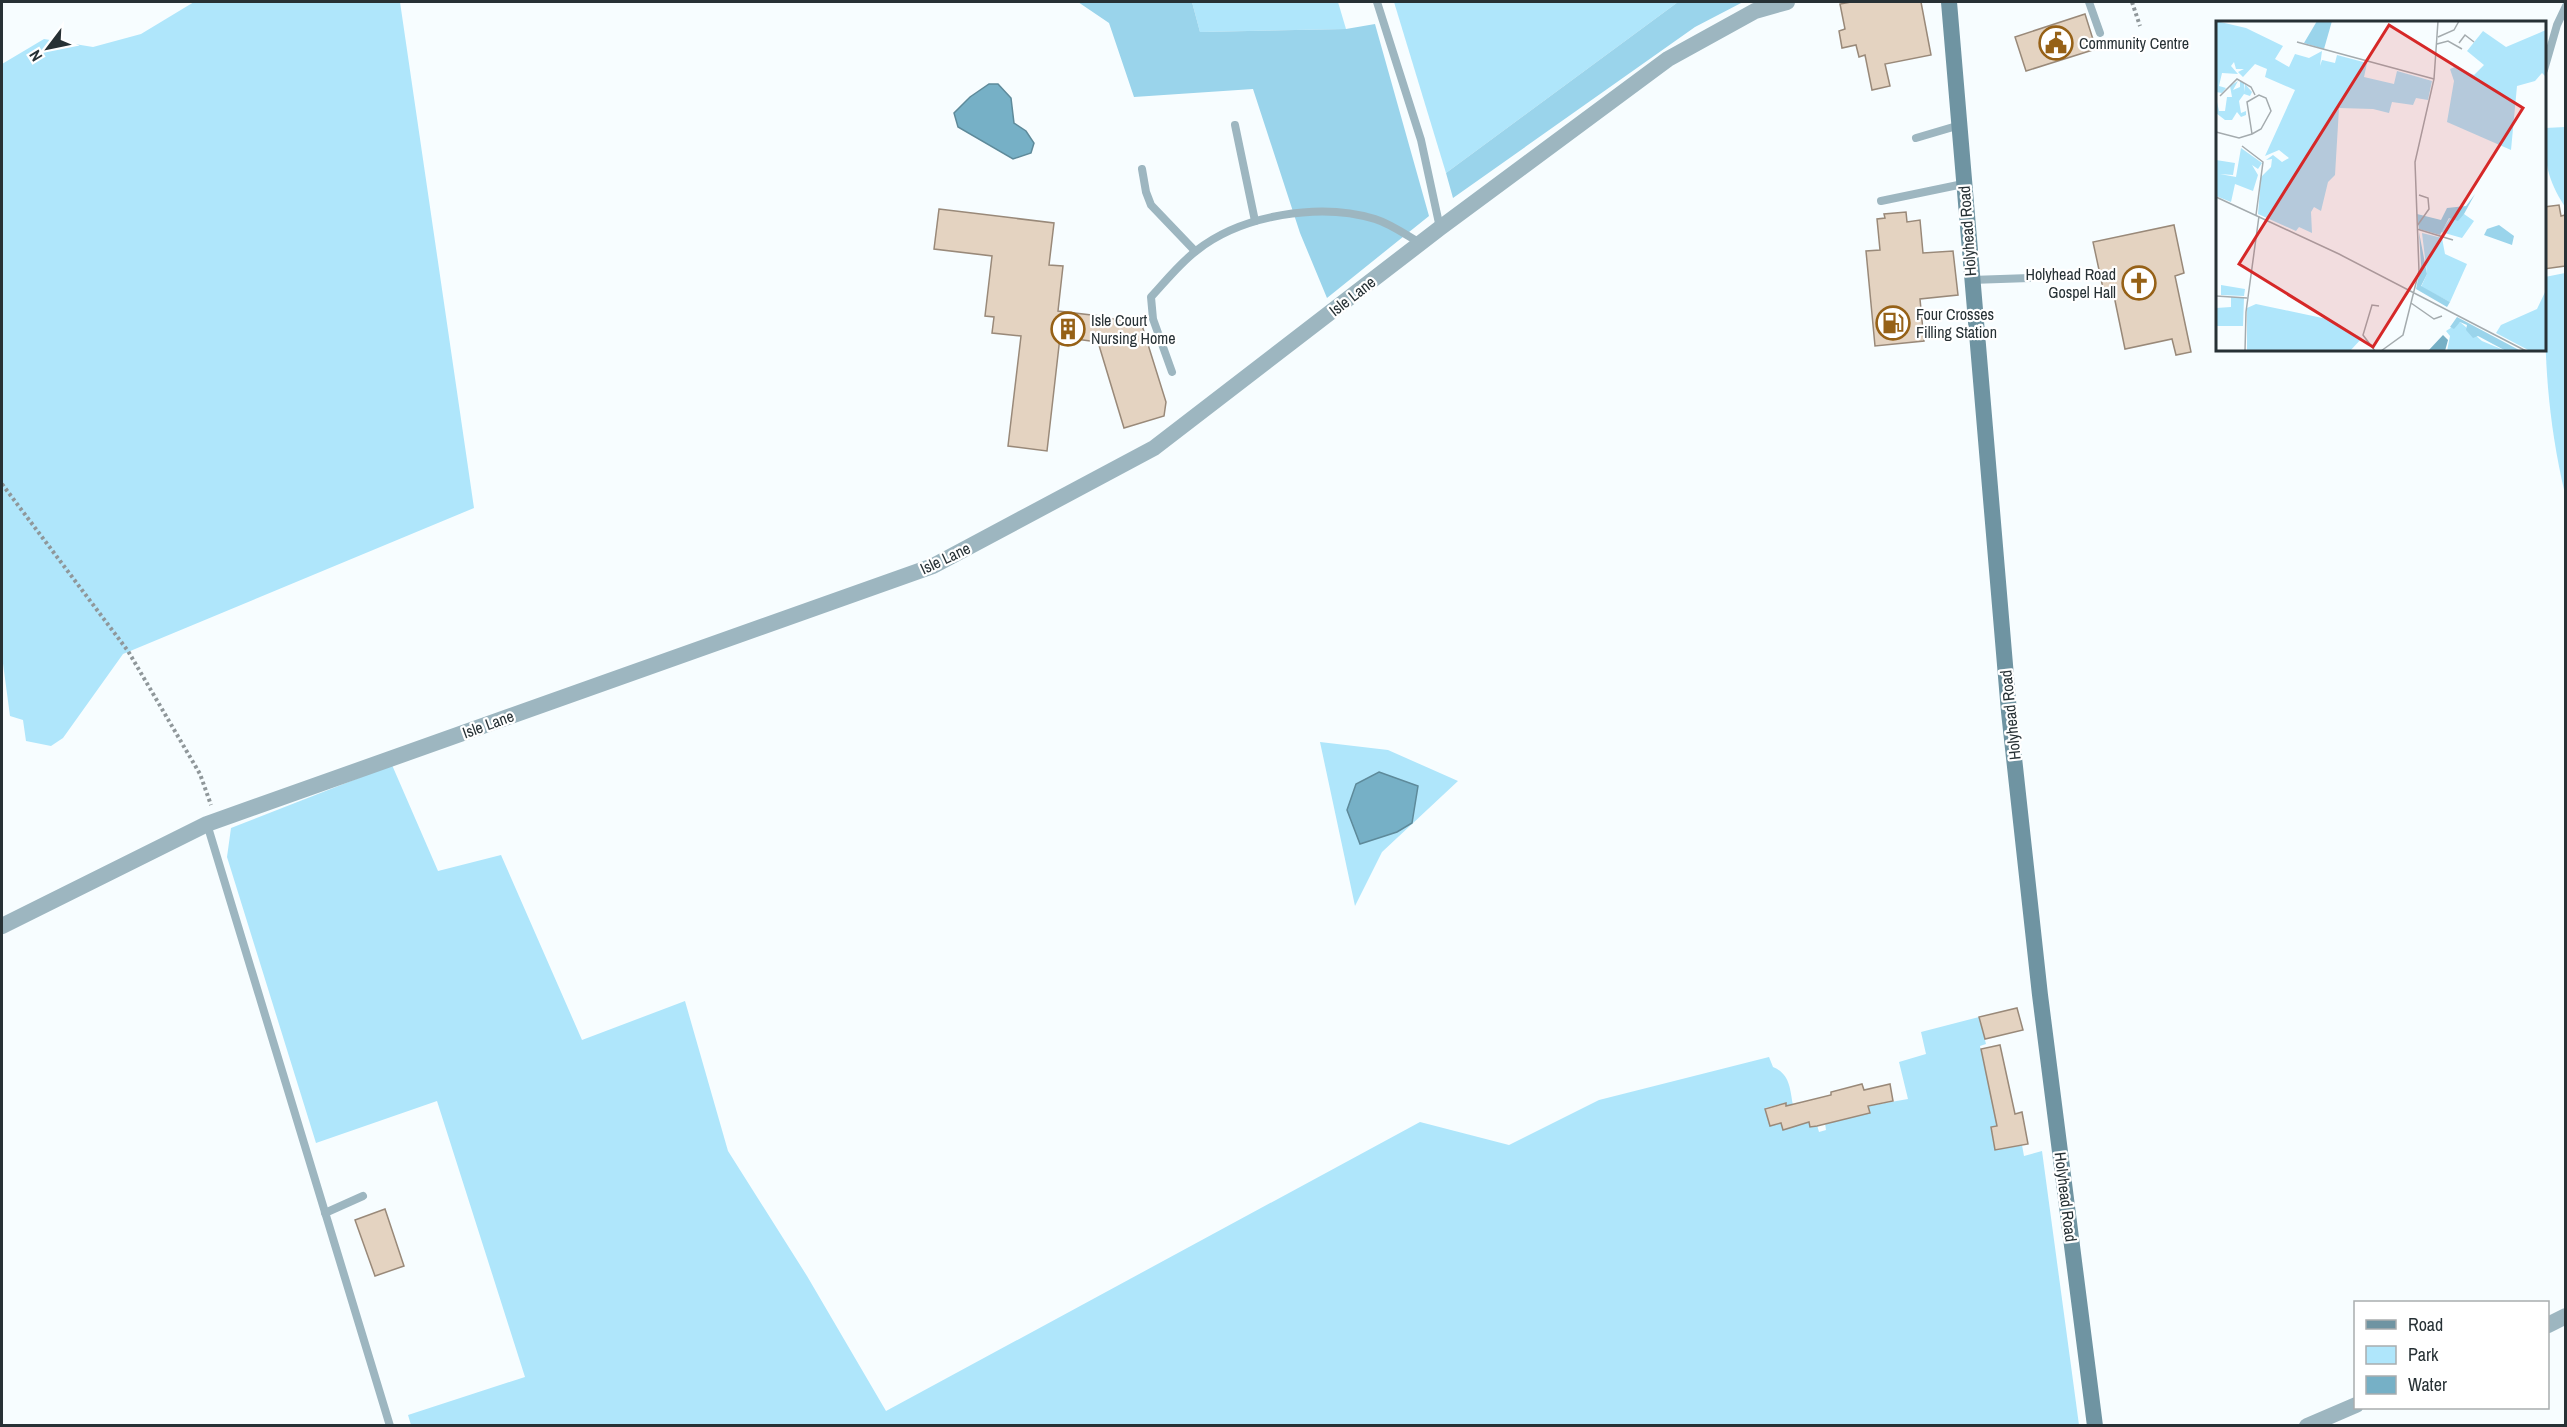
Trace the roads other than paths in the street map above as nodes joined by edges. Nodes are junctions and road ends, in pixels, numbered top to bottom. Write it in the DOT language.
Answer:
graph roads {
  1 [pos="1377,2"];
  2 [pos="1787,2"];
  3 [pos="1949,2"];
  4 [pos="2089,2"];
  5 [pos="2565,6"];
  6 [pos="2100,33"];
  7 [pos="2546,63"];
  8 [pos="1235,125"];
  9 [pos="1960,125"];
  10 [pos="1916,138"];
  11 [pos="1142,169"];
  12 [pos="1963,184"];
  13 [pos="1881,201"];
  14 [pos="1255,220"];
  15 [pos="1440,228"];
  16 [pos="1420,243"];
  17 [pos="1195,251"];
  18 [pos="2030,278"];
  19 [pos="1971,280"];
  20 [pos="1172,372"];
  21 [pos="207,824"];
  22 [pos="2,926"];
  23 [pos="363,1197"];
  24 [pos="325,1213"];
  25 [pos="2565,1316"];
  26 [pos="2549,1324"];
  27 [pos="2354,1405"];
  28 [pos="390,1425"];
  29 [pos="2095,1425"];
  30 [pos="2307,1425"];
  1 -- 15 [label="lane"];
  2 -- 15 [label="street, Isle Lane"];
  3 -- 9 [label="main road, Holyhead Road"];
  4 -- 6 [label="lane"];
  5 -- 7 [label="lane"];
  8 -- 14 [label="lane"];
  9 -- 10 [label="lane"];
  9 -- 12 [label="main road, Holyhead Road"];
  11 -- 17 [label="lane"];
  12 -- 13 [label="lane"];
  12 -- 19 [label="main road, Holyhead Road"];
  14 -- 16 [label="lane"];
  14 -- 17 [label="lane"];
  15 -- 16 [label="street, Isle Lane"];
  16 -- 21 [label="street, Isle Lane"];
  17 -- 20 [label="lane"];
  18 -- 19 [label="lane"];
  19 -- 29 [label="main road, Holyhead Road"];
  21 -- 22 [label="street, Isle Lane"];
  21 -- 24 [label="lane"];
  23 -- 24 [label="lane"];
  24 -- 28 [label="lane"];
  25 -- 26 [label="street"];
  27 -- 30 [label="street"];
}
